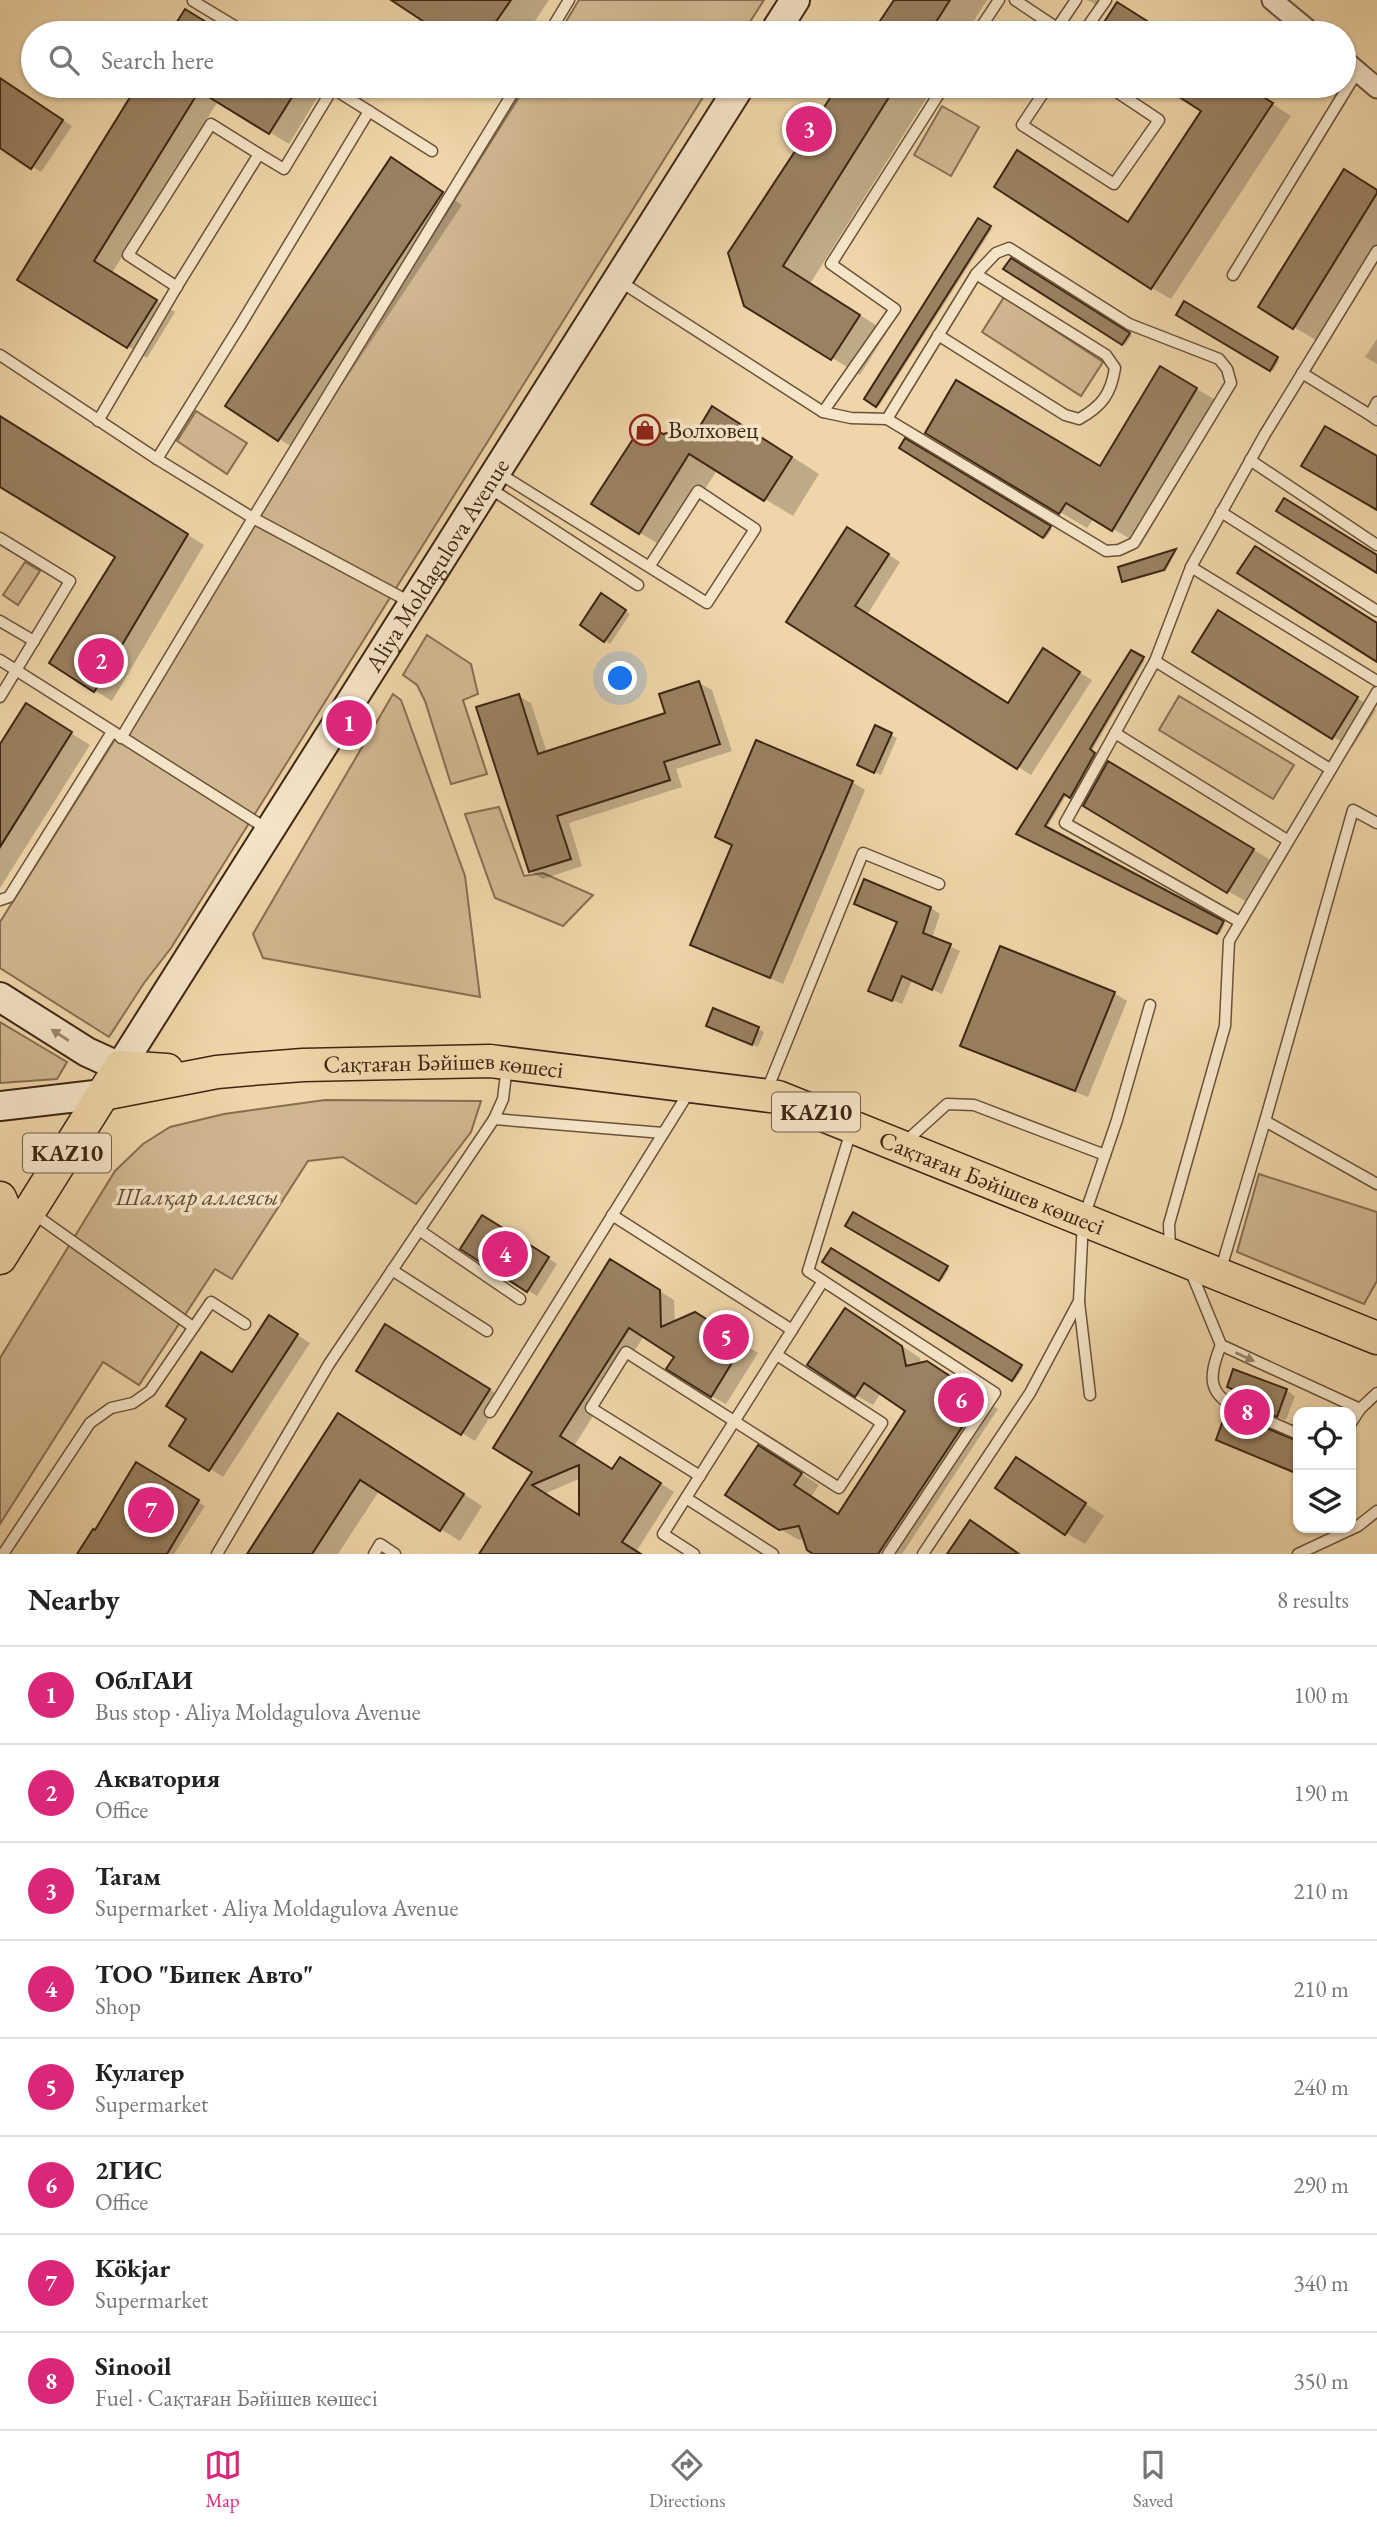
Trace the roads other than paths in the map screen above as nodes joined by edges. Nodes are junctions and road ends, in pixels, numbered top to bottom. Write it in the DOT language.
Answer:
graph roads {
  1 [pos="569,0"];
  2 [pos="795,0"];
  3 [pos="999,0"];
  4 [pos="1015,0"];
  5 [pos="1076,0"];
  6 [pos="1106,0"];
  7 [pos="1272,0"];
  8 [pos="193,1"];
  9 [pos="226,21"];
  10 [pos="556,21"];
  11 [pos="782,21"];
  12 [pos="985,21"];
  13 [pos="1046,21"];
  14 [pos="1062,21"];
  15 [pos="1091,21"];
  16 [pos="1297,21"];
  17 [pos="1356,70"];
  18 [pos="1377,88"];
  19 [pos="325,98"];
  20 [pos="348,98"];
  21 [pos="510,98"];
  22 [pos="732,98"];
  23 [pos="936,98"];
  24 [pos="1040,98"];
  25 [pos="1126,98"];
  26 [pos="1333,98"];
  27 [pos="369,111"];
  28 [pos="432,150"];
  29 [pos="259,154"];
  30 [pos="1377,251"];
  31 [pos="976,274"];
  32 [pos="1233,275"];
  33 [pos="617,280"];
  34 [pos="177,287"];
  35 [pos="938,335"];
  36 [pos="0,355"];
  37 [pos="1302,373"];
  38 [pos="1377,402"];
  39 [pos="823,412"];
  40 [pos="1373,417"];
  41 [pos="887,419"];
  42 [pos="98,421"];
  43 [pos="157,459"];
  44 [pos="1250,460"];
  45 [pos="492,479"];
  46 [pos="1221,512"];
  47 [pos="253,518"];
  48 [pos="0,538"];
  49 [pos="1377,545"];
  50 [pos="649,567"];
  51 [pos="1191,567"];
  52 [pos="638,584"];
  53 [pos="414,603"];
  54 [pos="1377,611"];
  55 [pos="0,621"];
  56 [pos="34,641"];
  57 [pos="0,660"];
  58 [pos="1155,661"];
  59 [pos="17,670"];
  60 [pos="1377,681"];
  61 [pos="1377,692"];
  62 [pos="0,697"];
  63 [pos="1115,733"];
  64 [pos="117,735"];
  65 [pos="1330,769"];
  66 [pos="1377,823"];
  67 [pos="270,831"];
  68 [pos="1287,841"];
  69 [pos="939,884"];
  70 [pos="0,900"];
  71 [pos="1240,922"];
  72 [pos="0,997"];
  73 [pos="1150,1005"];
  74 [pos="508,1062"];
  75 [pos="120,1067"];
  76 [pos="217,1072"];
  77 [pos="693,1086"];
  78 [pos="103,1094"];
  79 [pos="765,1096"];
  80 [pos="0,1107"];
  81 [pos="494,1119"];
  82 [pos="1265,1121"];
  83 [pos="852,1127"];
  84 [pos="663,1133"];
  85 [pos="901,1146"];
  86 [pos="1105,1155"];
  87 [pos="1377,1184"];
  88 [pos="0,1198"];
  89 [pos="612,1215"];
  90 [pos="1083,1220"];
  91 [pos="419,1230"];
  92 [pos="15,1235"];
  93 [pos="1179,1258"];
  94 [pos="392,1270"];
  95 [pos="1219,1274"];
  96 [pos="823,1281"];
  97 [pos="520,1299"];
  98 [pos="1079,1300"];
  99 [pos="245,1324"];
  100 [pos="193,1327"];
  101 [pos="792,1330"];
  102 [pos="487,1331"];
  103 [pos="1372,1333"];
  104 [pos="1221,1345"];
  105 [pos="777,1354"];
  106 [pos="1377,1393"];
  107 [pos="1090,1395"];
  108 [pos="1237,1407"];
  109 [pos="1360,1409"];
  110 [pos="490,1412"];
  111 [pos="1356,1415"];
  112 [pos="1257,1416"];
  113 [pos="736,1420"];
  114 [pos="1293,1432"];
  115 [pos="701,1476"];
  116 [pos="686,1498"];
  117 [pos="1377,1511"];
  118 [pos="3,1554"];
  119 [pos="217,1554"];
  120 [pos="374,1554"];
  121 [pos="396,1554"];
  122 [pos="694,1554"];
  123 [pos="773,1554"];
  124 [pos="888,1554"];
  125 [pos="923,1554"];
  126 [pos="1298,1554"];
  1 -- 10 [label="lane"];
  2 -- 11 [label="main road"];
  3 -- 12 [label="lane"];
  4 -- 13 [label="lane"];
  5 -- 14 [label="lane"];
  6 -- 15 [label="lane"];
  7 -- 16 [label="street"];
  8 -- 9 [label="lane"];
  17 -- 18 [label="street"];
  19 -- 29 [label="lane"];
  20 -- 27 [label="lane"];
  21 -- 47 [label="lane"];
  22 -- 33 [label="main road, Aliya Moldagulova Avenue"];
  23 -- 39 [label="lane"];
  24 -- 25 [label="lane"];
  26 -- 32 [label="lane"];
  27 -- 28 [label="lane"];
  27 -- 43 [label="lane"];
  29 -- 34 [label="lane"];
  29 -- 34 [label="lane"];
  30 -- 37 [label="lane"];
  31 -- 35 [label="lane"];
  31 -- 35 [label="lane"];
  31 -- 41 [label="lane"];
  33 -- 39 [label="lane"];
  33 -- 45 [label="main road, Aliya Moldagulova Avenue"];
  34 -- 42 [label="lane"];
  35 -- 41 [label="lane"];
  36 -- 42 [label="lane"];
  37 -- 40 [label="lane"];
  37 -- 44 [label="lane"];
  38 -- 40 [label="lane"];
  39 -- 41 [label="lane"];
  42 -- 43 [label="lane"];
  43 -- 47 [label="lane"];
  44 -- 46 [label="lane"];
  44 -- 49 [label="lane"];
  45 -- 50 [label="lane"];
  45 -- 52 [label="lane"];
  45 -- 53 [label="main road, Aliya Moldagulova Avenue"];
  46 -- 51 [label="lane"];
  46 -- 54 [label="lane"];
  47 -- 53 [label="lane"];
  47 -- 64 [label="lane"];
  48 -- 56 [label="lane"];
  50 -- 50 [label="lane"];
  51 -- 58 [label="lane"];
  51 -- 60 [label="lane"];
  53 -- 67 [label="main road, Aliya Moldagulova Avenue"];
  55 -- 56 [label="lane"];
  56 -- 59 [label="lane"];
  57 -- 59 [label="lane"];
  58 -- 63 [label="lane"];
  58 -- 65 [label="lane"];
  59 -- 62 [label="lane"];
  59 -- 64 [label="lane"];
  61 -- 65 [label="lane"];
  63 -- 68 [label="lane"];
  63 -- 71 [label="lane"];
  64 -- 67 [label="lane"];
  64 -- 70 [label="lane"];
  65 -- 68 [label="lane"];
  66 -- 82 [label="lane"];
  67 -- 75 [label="main road, Aliya Moldagulova Avenue"];
  68 -- 71 [label="lane"];
  69 -- 79 [label="lane"];
  71 -- 93 [label="lane"];
  75 -- 72 [label="main road, one-way"];
  73 -- 86 [label="lane"];
  74 -- 76 [label="main road, Сақтаған Бәйішев көшесі / KAZ10"];
  74 -- 77 [label="main road, Сақтаған Бәйішев көшесі / KAZ10"];
  74 -- 81 [label="lane"];
  75 -- 76 [label="main road, Сақтаған Бәйішев көшесі / KAZ10"];
  75 -- 78 [label="main road, Aliya Moldagulova Avenue / KAZ10"];
  76 -- 78 [label="main road, Сақтаған Бәйішев көшесі / KAZ10"];
  77 -- 79 [label="main road, Сақтаған Бәйішев көшесі / KAZ10"];
  77 -- 84 [label="lane"];
  78 -- 80 [label="main road"];
  78 -- 92 [label="main road, Aliya Moldagulova Avenue / KAZ10"];
  79 -- 83 [label="main road, Сақтаған Бәйішев көшесі / KAZ10"];
  81 -- 84 [label="lane"];
  81 -- 91 [label="lane"];
  82 -- 87 [label="lane"];
  82 -- 95 [label="lane"];
  83 -- 85 [label="main road, Сақтаған Бәйішев көшесі / KAZ10"];
  83 -- 96 [label="lane"];
  84 -- 89 [label="lane"];
  85 -- 86 [label="lane"];
  85 -- 90 [label="main road, Сақтаған Бәйішев көшесі / KAZ10"];
  86 -- 90 [label="lane"];
  88 -- 92 [label="main road"];
  89 -- 101 [label="lane"];
  89 -- 110 [label="lane"];
  90 -- 93 [label="main road, Сақтаған Бәйішев көшесі / KAZ10"];
  90 -- 98 [label="lane"];
  91 -- 94 [label="lane"];
  91 -- 97 [label="lane"];
  92 -- 100 [label="lane"];
  93 -- 95 [label="main road, Сақтаған Бәйішев көшесі / KAZ10"];
  93 -- 104 [label="lane"];
  94 -- 102 [label="lane"];
  94 -- 119 [label="lane"];
  95 -- 103 [label="main road, Сақтаған Бәйішев көшесі / KAZ10"];
  96 -- 101 [label="lane"];
  96 -- 124 [label="lane"];
  98 -- 107 [label="lane"];
  98 -- 125 [label="lane"];
  99 -- 100 [label="lane"];
  100 -- 118 [label="lane"];
  101 -- 105 [label="lane"];
  104 -- 108 [label="lane"];
  104 -- 109 [label="lane, one-way"];
  105 -- 113 [label="lane"];
  105 -- 113 [label="lane"];
  106 -- 109 [label="lane"];
  109 -- 111 [label="lane"];
  112 -- 114 [label="lane"];
  113 -- 115 [label="lane"];
  113 -- 115 [label="lane"];
  115 -- 116 [label="lane"];
  116 -- 122 [label="lane"];
  116 -- 123 [label="lane"];
  117 -- 126 [label="lane"];
  120 -- 121 [label="lane"];
}
